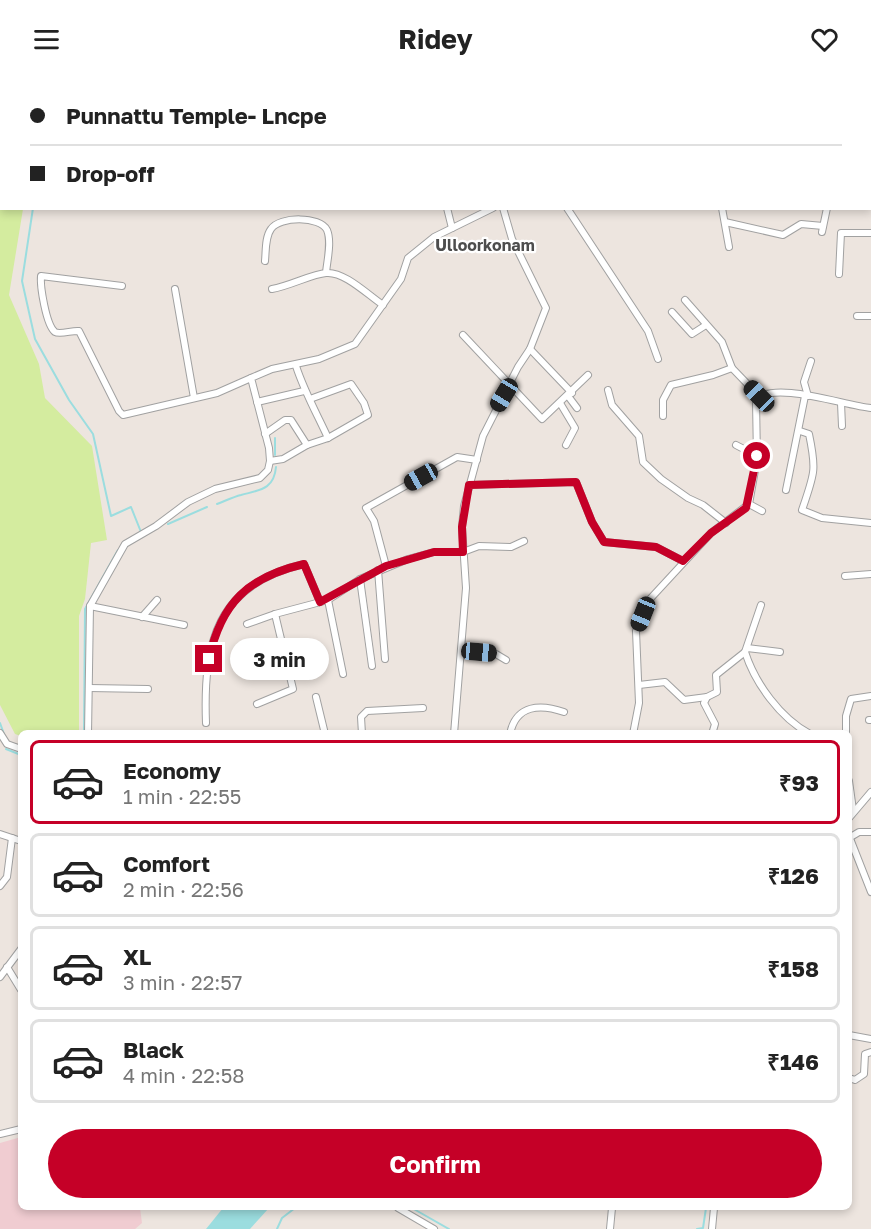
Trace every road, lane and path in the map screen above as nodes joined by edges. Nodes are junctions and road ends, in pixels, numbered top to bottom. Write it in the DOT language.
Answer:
graph roads {
  1 [pos="448,210"];
  2 [pos="489,210"];
  3 [pos="504,210"];
  4 [pos="568,210"];
  5 [pos="722,210"];
  6 [pos="827,210"];
  7 [pos="725,222"];
  8 [pos="452,228"];
  9 [pos="871,233"];
  10 [pos="729,247"];
  11 [pos="265,261"];
  12 [pos="326,273"];
  13 [pos="839,274"];
  14 [pos="122,286"];
  15 [pos="175,289"];
  16 [pos="272,289"];
  17 [pos="685,300"];
  18 [pos="382,305"];
  19 [pos="672,312"];
  20 [pos="857,316"];
  21 [pos="871,316"];
  22 [pos="706,325"];
  23 [pos="463,335"];
  24 [pos="530,349"];
  25 [pos="658,359"];
  26 [pos="811,361"];
  27 [pos="296,366"];
  28 [pos="732,368"];
  29 [pos="588,375"];
  30 [pos="251,378"];
  31 [pos="509,384"];
  32 [pos="608,390"];
  33 [pos="304,391"];
  34 [pos="570,395"];
  35 [pos="759,396"];
  36 [pos="807,396"];
  37 [pos="194,398"];
  38 [pos="310,399"];
  39 [pos="257,402"];
  40 [pos="561,403"];
  41 [pos="842,403"];
  42 [pos="577,408"];
  43 [pos="871,408"];
  44 [pos="663,416"];
  45 [pos="843,426"];
  46 [pos="800,431"];
  47 [pos="265,434"];
  48 [pos="328,438"];
  49 [pos="307,445"];
  50 [pos="566,445"];
  51 [pos="736,445"];
  52 [pos="757,456"];
  53 [pos="477,460"];
  54 [pos="270,461"];
  55 [pos="469,485"];
  56 [pos="786,490"];
  57 [pos="749,504"];
  58 [pos="762,511"];
  59 [pos="726,523"];
  60 [pos="871,523"];
  61 [pos="524,542"];
  62 [pos="463,552"];
  63 [pos="683,561"];
  64 [pos="386,566"];
  65 [pos="378,570"];
  66 [pos="871,574"];
  67 [pos="845,576"];
  68 [pos="360,579"];
  69 [pos="157,600"];
  70 [pos="328,600"];
  71 [pos="320,602"];
  72 [pos="761,605"];
  73 [pos="90,606"];
  74 [pos="275,614"];
  75 [pos="142,616"];
  76 [pos="247,624"];
  77 [pos="184,625"];
  78 [pos="746,650"];
  79 [pos="463,651"];
  80 [pos="780,652"];
  81 [pos="385,659"];
  82 [pos="506,660"];
  83 [pos="372,666"];
  84 [pos="343,674"];
  85 [pos="639,685"];
  86 [pos="89,688"];
  87 [pos="148,689"];
  88 [pos="871,696"];
  89 [pos="707,697"];
  90 [pos="316,698"];
  91 [pos="257,704"];
  92 [pos="423,708"];
  93 [pos="564,712"];
  94 [pos="206,723"];
  95 [pos="88,730"];
  96 [pos="324,730"];
  97 [pos="362,730"];
  98 [pos="454,730"];
  99 [pos="512,730"];
  100 [pos="634,730"];
  101 [pos="713,730"];
  102 [pos="802,730"];
  103 [pos="846,730"];
  104 [pos="0,733"];
  105 [pos="18,748"];
  106 [pos="871,792"];
  107 [pos="852,803"];
  108 [pos="853,810"];
  109 [pos="871,832"];
  110 [pos="0,834"];
  111 [pos="852,836"];
  112 [pos="12,838"];
  113 [pos="18,840"];
  114 [pos="852,844"];
  115 [pos="0,886"];
  116 [pos="871,888"];
  117 [pos="18,953"];
  118 [pos="8,968"];
  119 [pos="0,977"];
  120 [pos="18,985"];
  121 [pos="852,1036"];
  122 [pos="871,1039"];
  123 [pos="871,1052"];
  124 [pos="852,1079"];
  125 [pos="18,1130"];
  126 [pos="0,1134"];
  127 [pos="401,1210"];
  128 [pos="612,1210"];
  129 [pos="714,1210"];
  130 [pos="434,1229"];
  131 [pos="610,1229"];
  132 [pos="712,1229"];
  1 -- 8 [label="street"];
  2 -- 8 [label="street"];
  3 -- 24 [label="street"];
  4 -- 25 [label="street"];
  5 -- 7 [label="street"];
  6 -- 7 [label="street"];
  7 -- 10 [label="street"];
  8 -- 18 [label="street"];
  9 -- 13 [label="street"];
  11 -- 12 [label="street"];
  12 -- 16 [label="street"];
  12 -- 18 [label="street"];
  14 -- 37 [label="street"];
  15 -- 37 [label="street"];
  17 -- 22 [label="street"];
  18 -- 27 [label="street"];
  19 -- 22 [label="street"];
  20 -- 21 [label="street"];
  22 -- 28 [label="street"];
  23 -- 31 [label="street"];
  24 -- 31 [label="street"];
  24 -- 34 [label="street"];
  26 -- 36 [label="street"];
  27 -- 30 [label="street"];
  27 -- 33 [label="street"];
  28 -- 35 [label="street"];
  28 -- 44 [label="street"];
  29 -- 34 [label="street"];
  30 -- 37 [label="street"];
  30 -- 39 [label="street"];
  31 -- 40 [label="street"];
  31 -- 53 [label="street"];
  32 -- 59 [label="street"];
  33 -- 38 [label="street"];
  33 -- 39 [label="street"];
  34 -- 40 [label="street"];
  34 -- 42 [label="street"];
  35 -- 36 [label="street"];
  35 -- 52 [label="street"];
  36 -- 41 [label="street"];
  36 -- 46 [label="street"];
  38 -- 48 [label="street"];
  38 -- 48 [label="street"];
  39 -- 47 [label="street"];
  40 -- 50 [label="street"];
  41 -- 43 [label="street"];
  41 -- 45 [label="street"];
  46 -- 56 [label="street"];
  46 -- 60 [label="street"];
  47 -- 49 [label="street"];
  47 -- 54 [label="street"];
  48 -- 49 [label="street"];
  49 -- 54 [label="street"];
  51 -- 52 [label="street"];
  52 -- 57 [label="street"];
  53 -- 55 [label="street"];
  53 -- 64 [label="street"];
  54 -- 73 [label="street"];
  55 -- 62 [label="street"];
  55 -- 63 [label="street"];
  57 -- 58 [label="street"];
  57 -- 59 [label="street"];
  59 -- 63 [label="street"];
  61 -- 62 [label="street"];
  62 -- 64 [label="street"];
  62 -- 79 [label="street"];
  63 -- 85 [label="street"];
  64 -- 65 [label="street"];
  65 -- 68 [label="street"];
  65 -- 81 [label="street"];
  66 -- 67 [label="street"];
  68 -- 70 [label="street"];
  68 -- 83 [label="street"];
  69 -- 75 [label="street"];
  70 -- 71 [label="street"];
  70 -- 84 [label="street"];
  71 -- 74 [label="street"];
  71 -- 94 [label="street"];
  72 -- 78 [label="street"];
  73 -- 75 [label="street"];
  73 -- 86 [label="street"];
  74 -- 76 [label="street"];
  74 -- 91 [label="street"];
  75 -- 77 [label="street"];
  78 -- 80 [label="street"];
  78 -- 89 [label="street"];
  78 -- 102 [label="street"];
  79 -- 82 [label="street"];
  79 -- 98 [label="street"];
  85 -- 89 [label="street"];
  85 -- 100 [label="street"];
  86 -- 87 [label="street"];
  86 -- 95 [label="street"];
  88 -- 103 [label="street"];
  89 -- 101 [label="street"];
  90 -- 96 [label="street"];
  92 -- 97 [label="street"];
  93 -- 99 [label="street"];
  104 -- 105 [label="street"];
  106 -- 108 [label="street"];
  107 -- 108 [label="street"];
  109 -- 111 [label="street"];
  110 -- 112 [label="street"];
  112 -- 113 [label="street"];
  112 -- 115 [label="street"];
  114 -- 116 [label="street"];
  117 -- 118 [label="street"];
  118 -- 119 [label="street"];
  118 -- 120 [label="street"];
  121 -- 122 [label="street"];
  123 -- 124 [label="street"];
  125 -- 126 [label="street"];
  127 -- 130 [label="street"];
  128 -- 131 [label="street"];
  129 -- 132 [label="street"];
}
